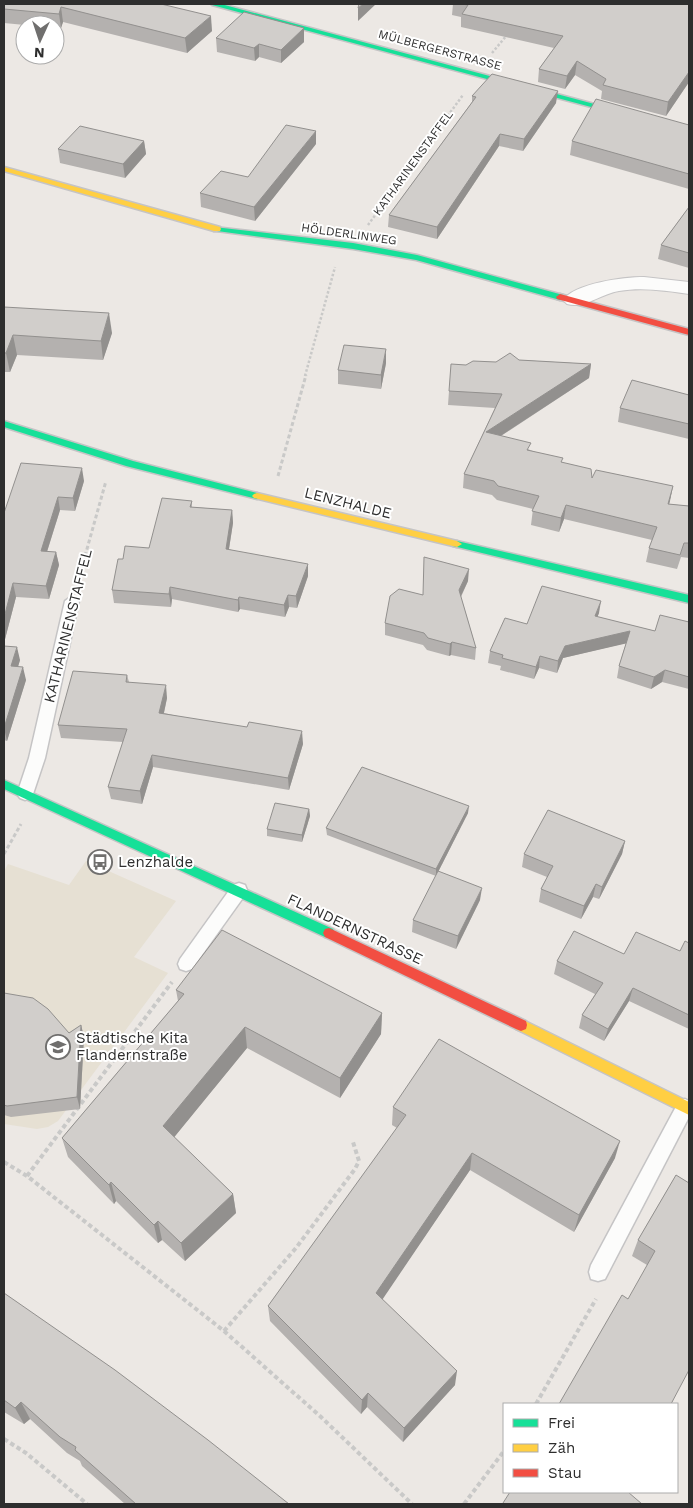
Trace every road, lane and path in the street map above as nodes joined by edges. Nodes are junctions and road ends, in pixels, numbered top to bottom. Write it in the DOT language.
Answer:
graph roads {
  1 [pos="214,4"];
  2 [pos="508,33"];
  3 [pos="492,54"];
  4 [pos="463,94"];
  5 [pos="689,130"];
  6 [pos="4,169"];
  7 [pos="348,245"];
  8 [pos="689,288"];
  9 [pos="574,300"];
  10 [pos="689,332"];
  11 [pos="4,424"];
  12 [pos="115,459"];
  13 [pos="271,500"];
  14 [pos="72,600"];
  15 [pos="689,600"];
  16 [pos="4,784"];
  17 [pos="31,796"];
  18 [pos="4,854"];
  19 [pos="239,890"];
  20 [pos="186,964"];
  21 [pos="687,1108"];
  22 [pos="353,1142"];
  23 [pos="4,1162"];
  24 [pos="27,1176"];
  25 [pos="598,1272"];
  26 [pos="224,1331"];
  27 [pos="537,1403"];
  28 [pos="4,1439"];
  29 [pos="503,1452"];
  30 [pos="87,1504"];
  31 [pos="412,1504"];
  32 [pos="464,1504"];
  1 -- 5 [label="street, MÜLBERGERSTRASSE"];
  2 -- 3 [label="path"];
  4 -- 7 [label="path, KATHARINENSTAFFEL"];
  6 -- 7 [label="street, HÖLDERLINWEG"];
  7 -- 9 [label="street, HÖLDERLINWEG"];
  7 -- 13 [label="path, KATHARINENSTAFFEL"];
  8 -- 9 [label="street"];
  9 -- 10 [label="street, HÖLDERLINWEG"];
  11 -- 12 [label="street, LENZHALDE"];
  12 -- 13 [label="street, LENZHALDE"];
  12 -- 14 [label="path, KATHARINENSTAFFEL"];
  13 -- 15 [label="street, LENZHALDE"];
  14 -- 17 [label="lane, KATHARINENSTAFFEL"];
  16 -- 17 [label="street, FLANDERNSTRASSE"];
  17 -- 18 [label="path"];
  17 -- 19 [label="street, FLANDERNSTRASSE"];
  19 -- 20 [label="lane"];
  19 -- 21 [label="street, FLANDERNSTRASSE"];
  20 -- 24 [label="path"];
  21 -- 25 [label="lane"];
  22 -- 26 [label="path"];
  23 -- 24 [label="path"];
  24 -- 26 [label="path"];
  25 -- 27 [label="path"];
  26 -- 31 [label="path"];
  28 -- 30 [label="path"];
  29 -- 32 [label="path"];
}
